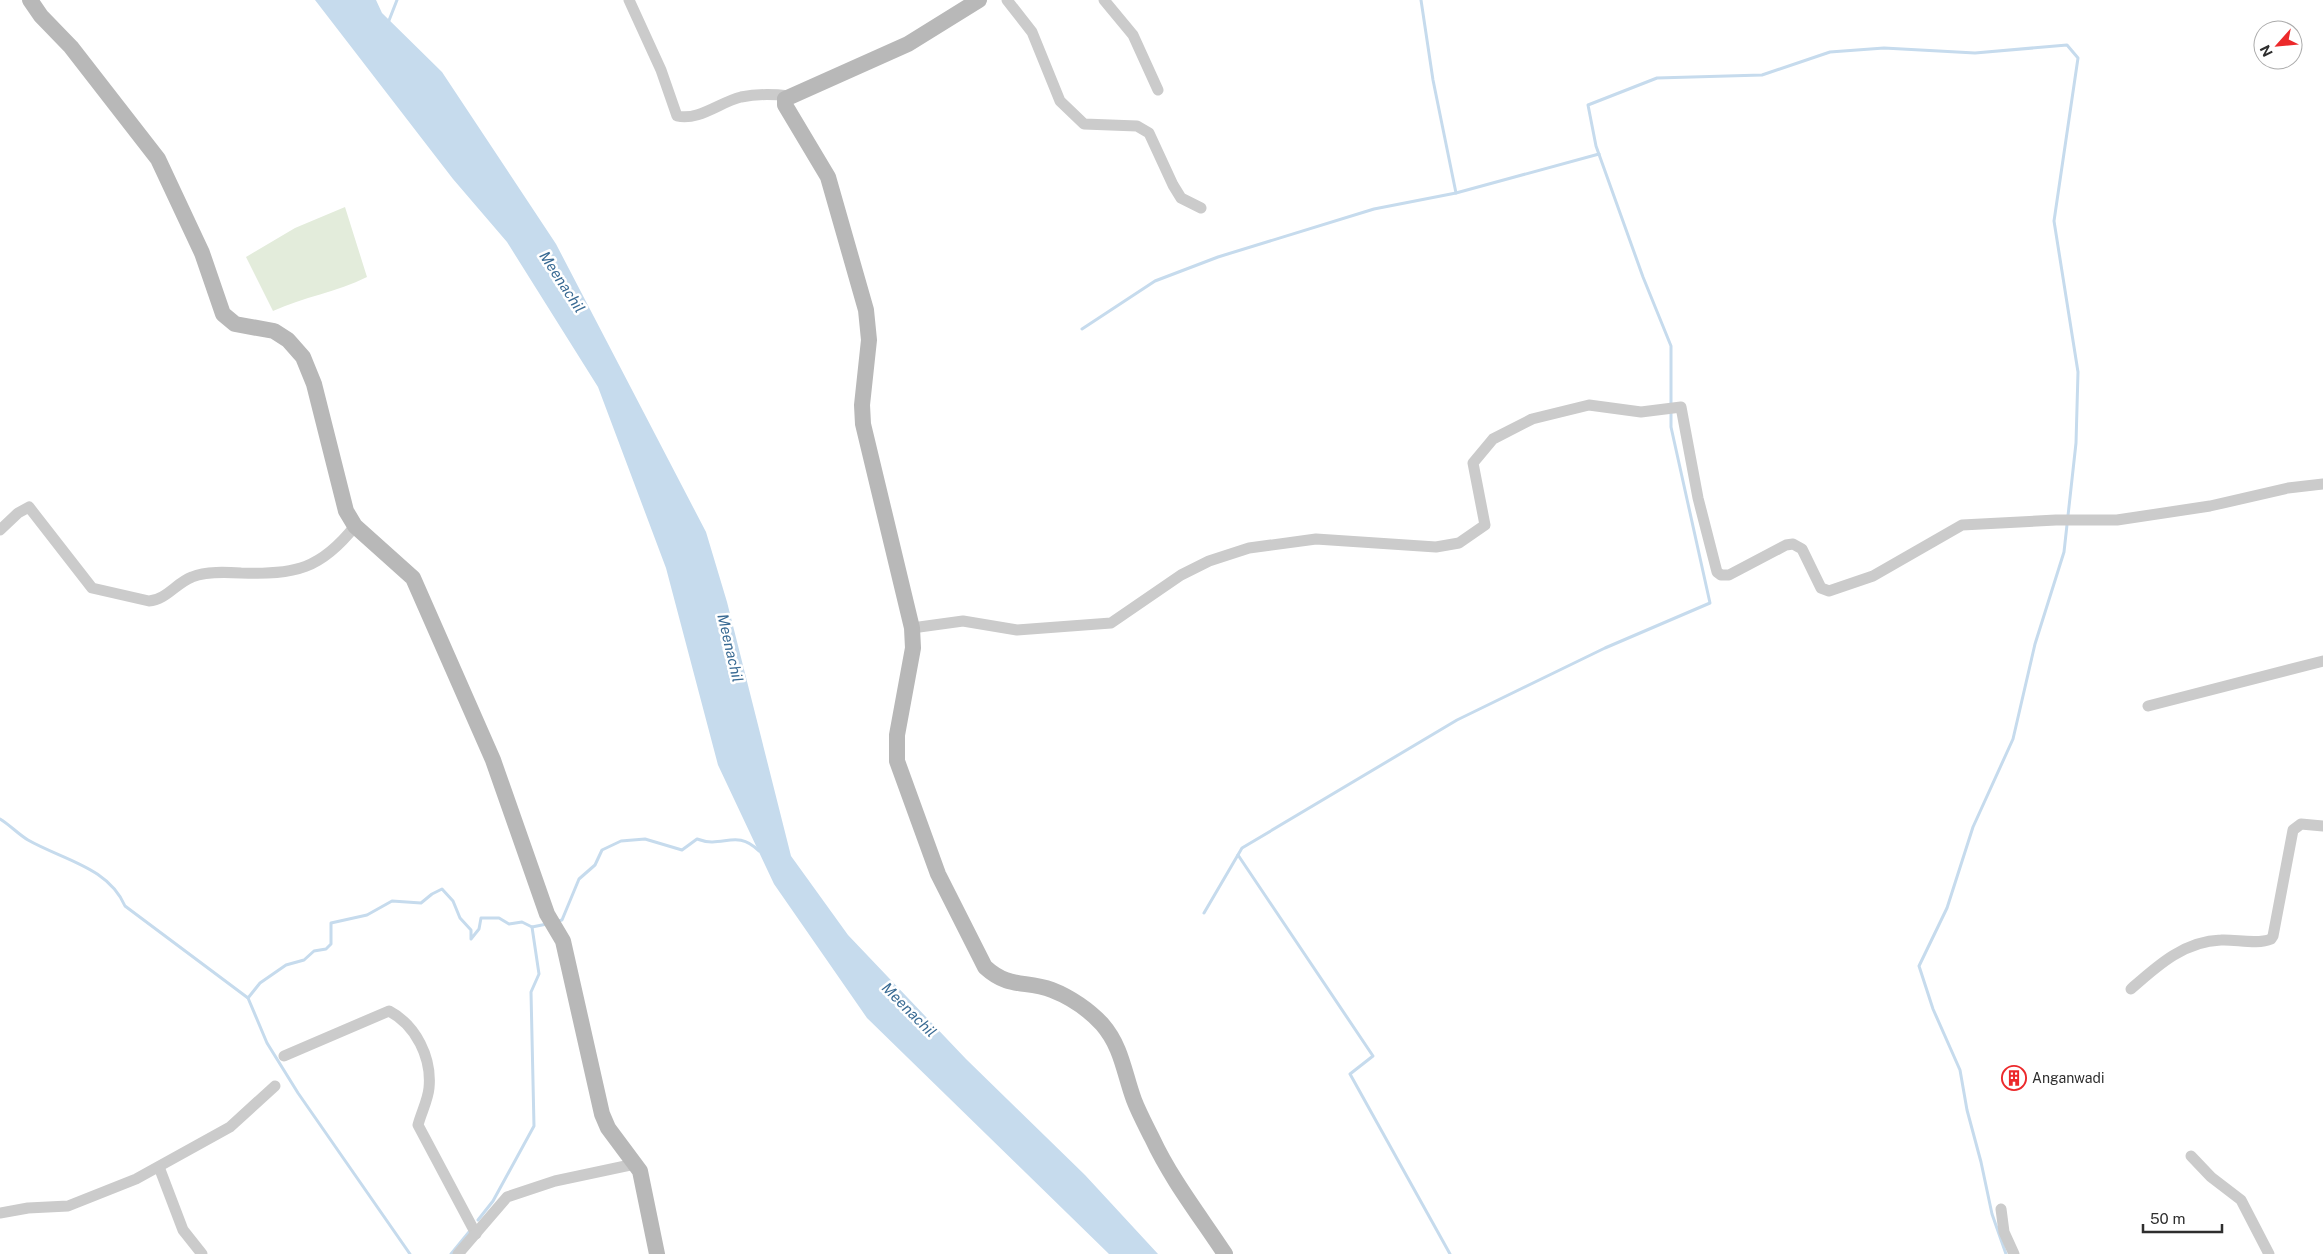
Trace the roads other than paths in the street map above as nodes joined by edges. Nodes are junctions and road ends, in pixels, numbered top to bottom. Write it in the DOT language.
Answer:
graph roads {
  1 [pos="30,0"];
  2 [pos="629,0"];
  3 [pos="979,0"];
  4 [pos="1007,0"];
  5 [pos="1104,0"];
  6 [pos="1158,90"];
  7 [pos="789,96"];
  8 [pos="1201,208"];
  9 [pos="2323,484"];
  10 [pos="355,526"];
  11 [pos="0,530"];
  12 [pos="912,628"];
  13 [pos="2323,661"];
  14 [pos="2148,706"];
  15 [pos="2323,826"];
  16 [pos="2131,989"];
  17 [pos="284,1056"];
  18 [pos="276,1086"];
  19 [pos="2191,1156"];
  20 [pos="635,1164"];
  21 [pos="159,1167"];
  22 [pos="2001,1209"];
  23 [pos="0,1213"];
  24 [pos="476,1234"];
  25 [pos="202,1254"];
  26 [pos="458,1254"];
  27 [pos="657,1254"];
  28 [pos="1225,1254"];
  29 [pos="2014,1254"];
  30 [pos="2269,1254"];
  1 -- 10 [label="main road"];
  2 -- 7 [label="street"];
  3 -- 7 [label="main road"];
  4 -- 8 [label="street"];
  5 -- 6 [label="street"];
  7 -- 12 [label="main road"];
  9 -- 12 [label="street"];
  10 -- 11 [label="street"];
  10 -- 20 [label="main road"];
  12 -- 28 [label="main road"];
  13 -- 14 [label="street"];
  15 -- 16 [label="street"];
  17 -- 24 [label="street"];
  18 -- 21 [label="street"];
  19 -- 30 [label="street"];
  20 -- 24 [label="street"];
  20 -- 27 [label="main road"];
  21 -- 23 [label="street"];
  21 -- 25 [label="street"];
  22 -- 29 [label="street"];
  24 -- 26 [label="street"];
}
